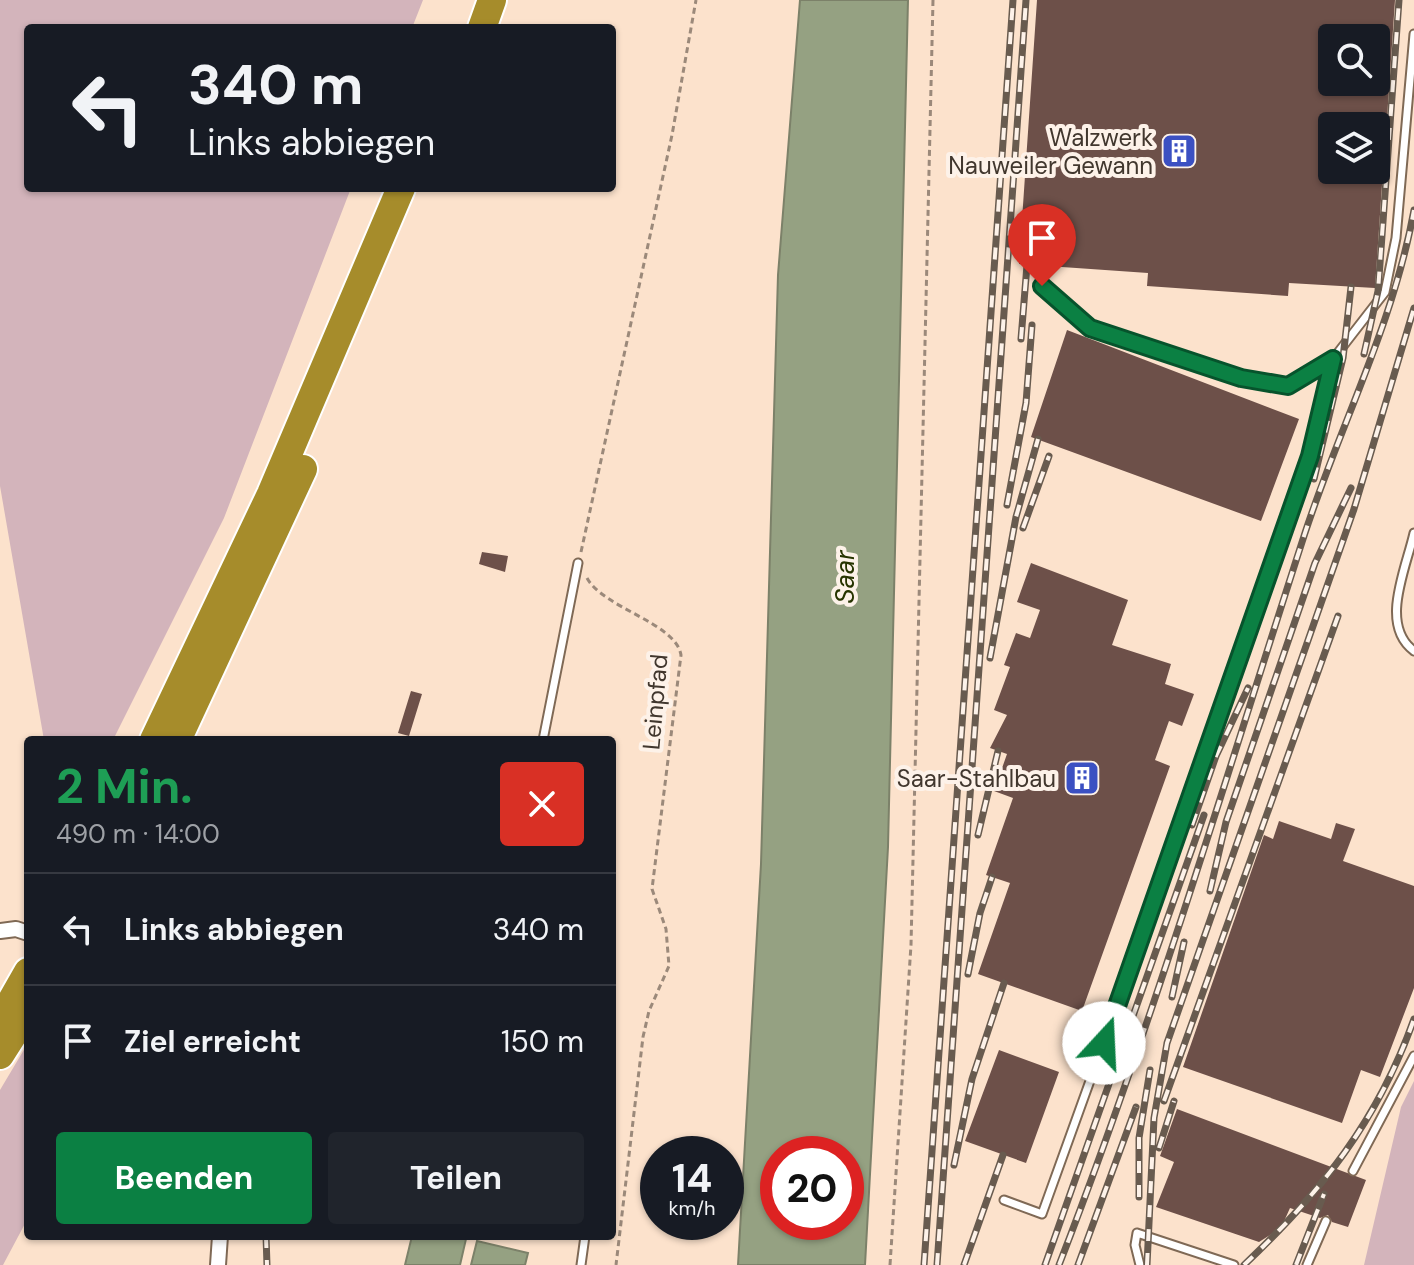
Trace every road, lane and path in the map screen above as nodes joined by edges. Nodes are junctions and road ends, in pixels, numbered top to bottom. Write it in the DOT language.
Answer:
graph roads {
  1 [pos="471,0"];
  2 [pos="492,0"];
  3 [pos="696,0"];
  4 [pos="933,0"];
  5 [pos="462,24"];
  6 [pos="483,24"];
  7 [pos="1414,34"];
  8 [pos="399,192"];
  9 [pos="420,192"];
  10 [pos="1042,286"];
  11 [pos="1333,359"];
  12 [pos="1414,533"];
  13 [pos="578,563"];
  14 [pos="1414,651"];
  15 [pos="156,736"];
  16 [pos="179,736"];
  17 [pos="544,736"];
  18 [pos="0,931"];
  19 [pos="24,932"];
  20 [pos="24,987"];
  21 [pos="15,1020"];
  22 [pos="0,1055"];
  23 [pos="1414,1056"];
  24 [pos="1353,1171"];
  25 [pos="1004,1200"];
  26 [pos="1326,1221"];
  27 [pos="220,1240"];
  28 [pos="584,1240"];
  29 [pos="218,1265"];
  30 [pos="581,1265"];
  31 [pos="616,1265"];
  32 [pos="890,1265"];
  33 [pos="1140,1265"];
  34 [pos="1234,1265"];
  35 [pos="1307,1265"];
  1 -- 5 [label="highway"];
  2 -- 6 [label="highway"];
  3 -- 13 [label="path"];
  4 -- 32 [label="path"];
  7 -- 11 [label="lane"];
  8 -- 15 [label="highway"];
  9 -- 16 [label="highway"];
  10 -- 11 [label="lane"];
  11 -- 25 [label="lane"];
  12 -- 14 [label="lane"];
  13 -- 17 [label="lane"];
  13 -- 31 [label="path, Leinpfad"];
  18 -- 19 [label="street"];
  20 -- 21 [label="highway"];
  21 -- 22 [label="highway"];
  23 -- 24 [label="lane"];
  26 -- 35 [label="lane"];
  27 -- 29 [label="street"];
  28 -- 30 [label="lane"];
  33 -- 34 [label="lane"];
}
